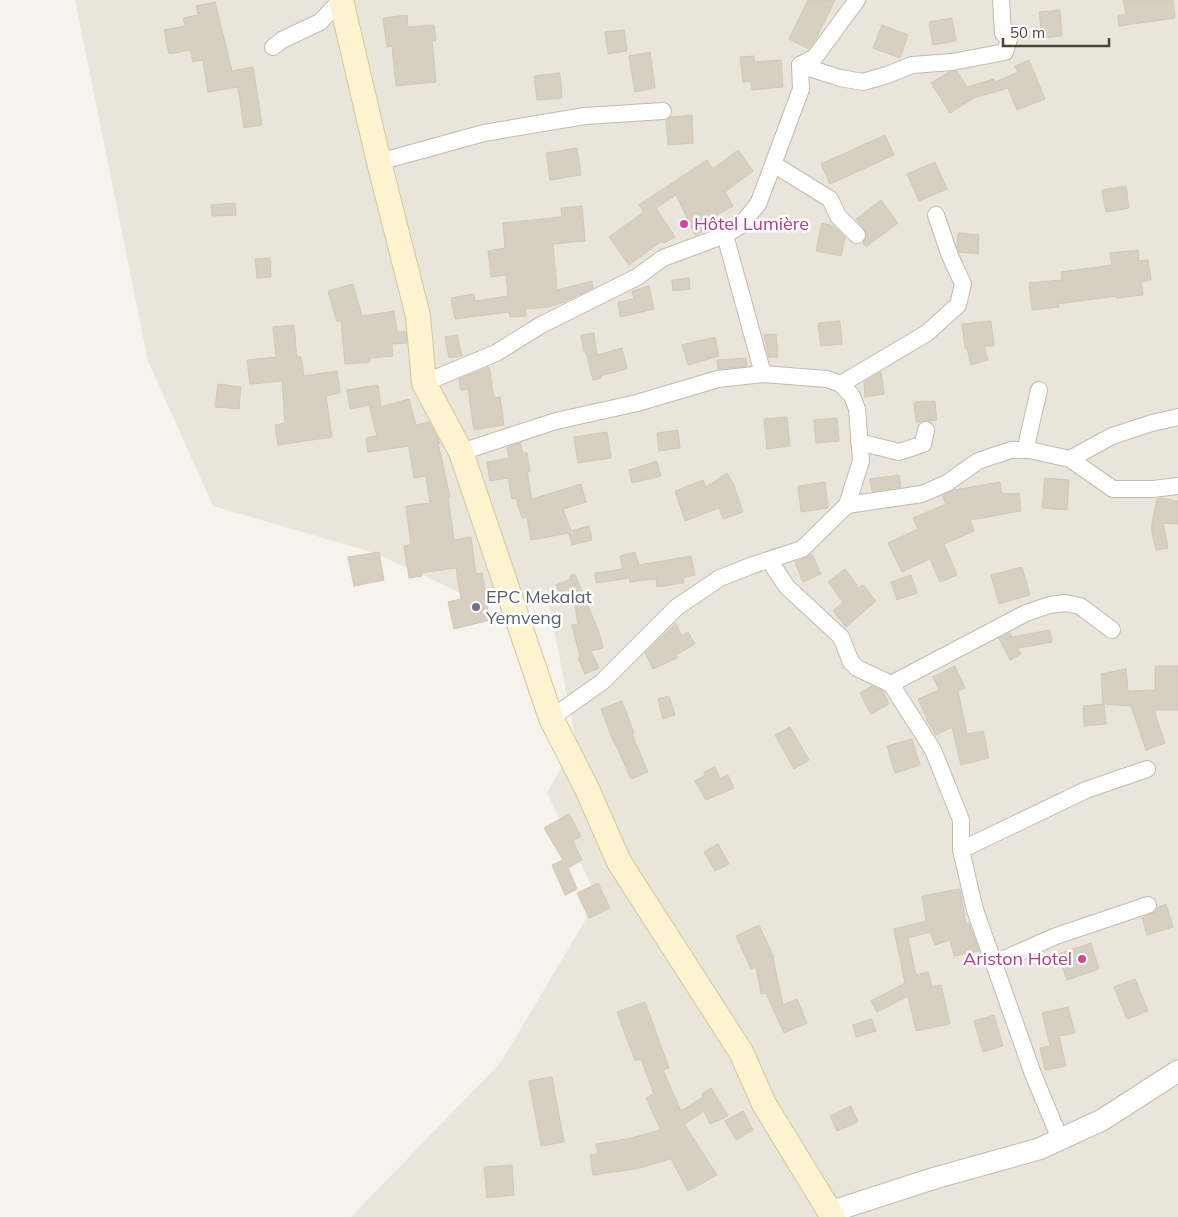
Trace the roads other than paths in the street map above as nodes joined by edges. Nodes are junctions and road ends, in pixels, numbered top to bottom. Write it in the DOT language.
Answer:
graph roads {
  1 [pos="341,0"];
  2 [pos="857,0"];
  3 [pos="1001,0"];
  4 [pos="274,48"];
  5 [pos="800,66"];
  6 [pos="663,111"];
  7 [pos="379,162"];
  8 [pos="773,164"];
  9 [pos="936,215"];
  10 [pos="857,234"];
  11 [pos="725,236"];
  12 [pos="762,374"];
  13 [pos="424,383"];
  14 [pos="841,384"];
  15 [pos="1039,390"];
  16 [pos="1178,417"];
  17 [pos="926,430"];
  18 [pos="859,442"];
  19 [pos="1029,450"];
  20 [pos="461,452"];
  21 [pos="1070,459"];
  22 [pos="1178,486"];
  23 [pos="847,505"];
  24 [pos="769,560"];
  25 [pos="1112,630"];
  26 [pos="891,684"];
  27 [pos="551,718"];
  28 [pos="1147,769"];
  29 [pos="961,850"];
  30 [pos="1148,905"];
  31 [pos="994,963"];
  32 [pos="1178,1072"];
  33 [pos="1060,1139"];
  34 [pos="831,1214"];
  1 -- 4 [label="street"];
  1 -- 7 [label="main road"];
  2 -- 5 [label="street"];
  3 -- 5 [label="street"];
  5 -- 8 [label="street"];
  6 -- 7 [label="street"];
  7 -- 13 [label="main road"];
  8 -- 10 [label="street"];
  8 -- 11 [label="street"];
  9 -- 14 [label="street"];
  11 -- 12 [label="street"];
  11 -- 13 [label="street"];
  12 -- 14 [label="street"];
  12 -- 20 [label="street"];
  13 -- 20 [label="main road"];
  14 -- 18 [label="street"];
  15 -- 19 [label="street"];
  16 -- 21 [label="street"];
  17 -- 18 [label="street"];
  18 -- 23 [label="street"];
  19 -- 21 [label="street"];
  19 -- 23 [label="street"];
  20 -- 27 [label="main road"];
  21 -- 22 [label="street"];
  23 -- 24 [label="street"];
  24 -- 26 [label="street"];
  24 -- 27 [label="street"];
  25 -- 26 [label="street"];
  26 -- 29 [label="street"];
  27 -- 34 [label="main road"];
  28 -- 29 [label="street"];
  29 -- 31 [label="street"];
  30 -- 31 [label="street"];
  31 -- 33 [label="street"];
  32 -- 33 [label="street"];
  33 -- 34 [label="street"];
}
